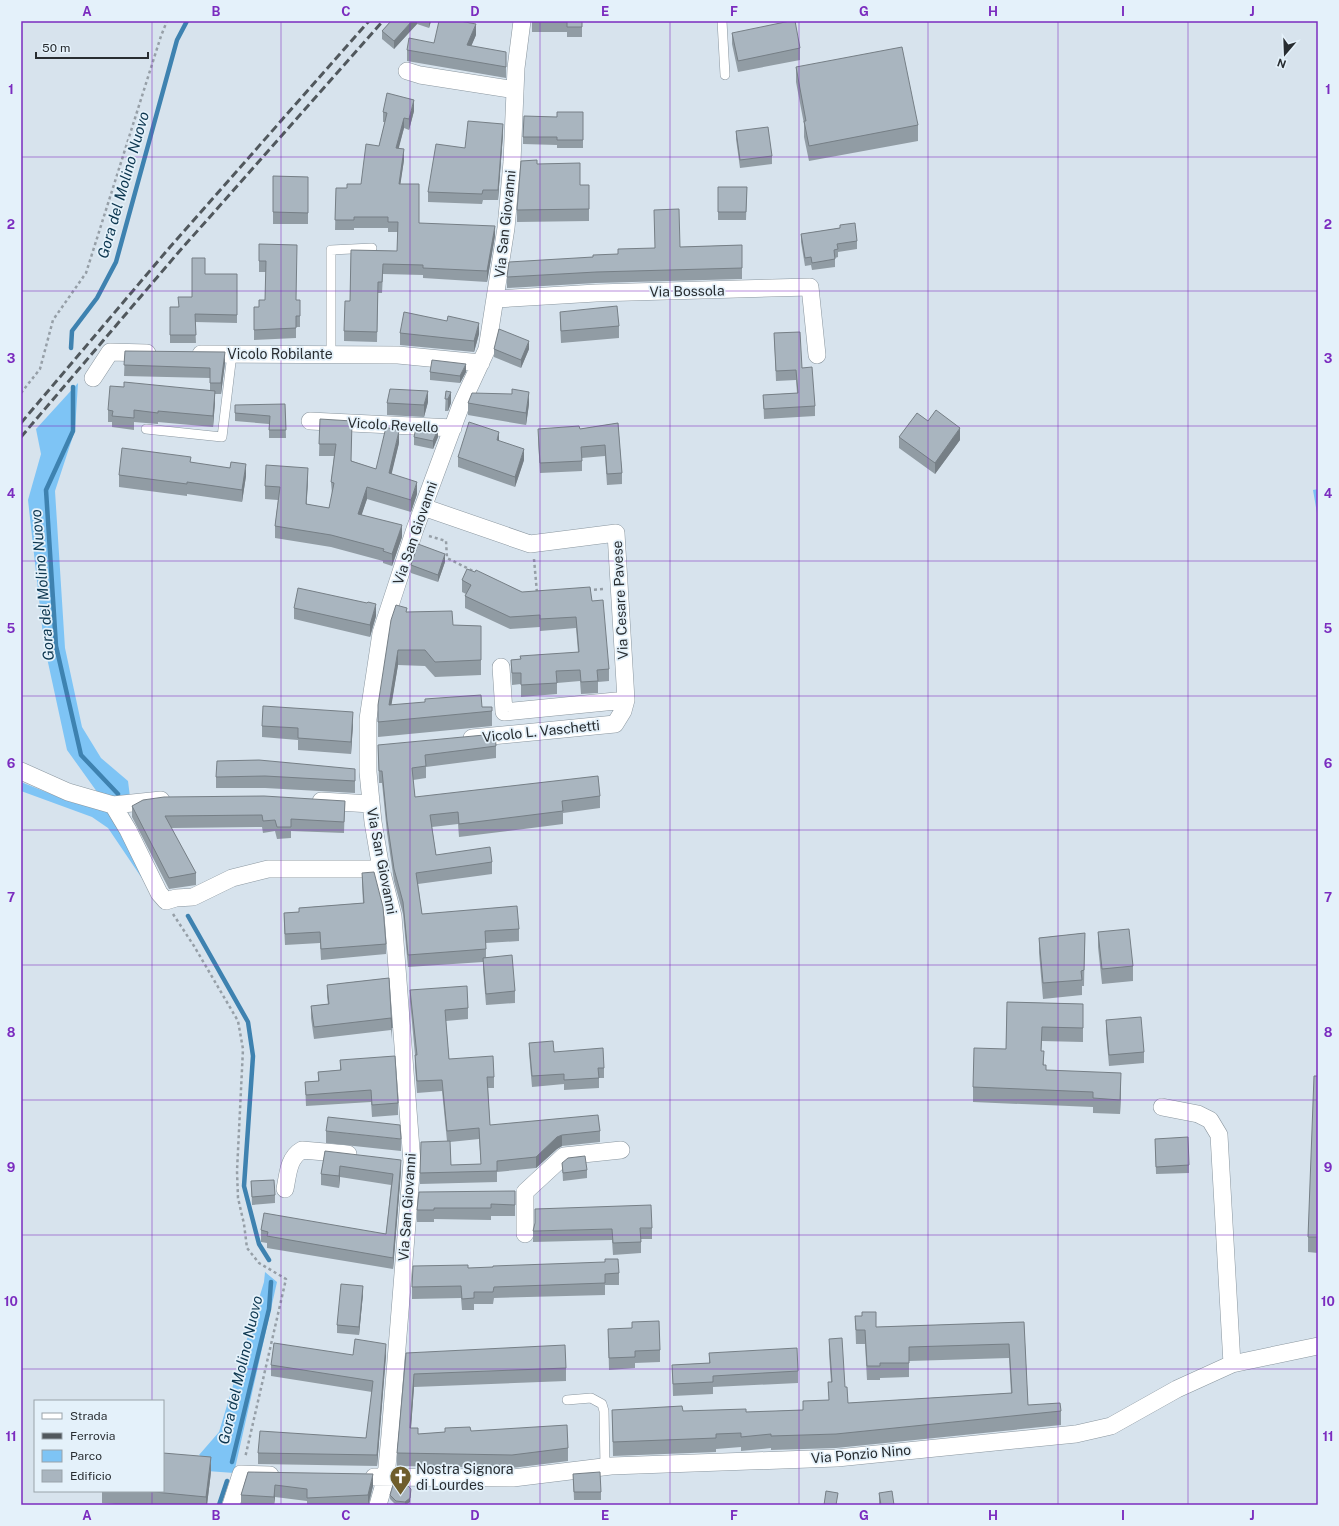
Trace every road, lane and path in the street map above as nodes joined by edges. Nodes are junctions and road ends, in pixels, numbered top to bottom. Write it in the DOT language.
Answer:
graph roads {
  1 [pos="167,21"];
  2 [pos="522,21"];
  3 [pos="722,21"];
  4 [pos="407,71"];
  5 [pos="725,74"];
  6 [pos="515,90"];
  7 [pos="372,248"];
  8 [pos="496,299"];
  9 [pos="160,353"];
  10 [pos="182,354"];
  11 [pos="232,354"];
  12 [pos="331,354"];
  13 [pos="816,355"];
  14 [pos="481,363"];
  15 [pos="93,378"];
  16 [pos="21,393"];
  17 [pos="310,420"];
  18 [pos="453,428"];
  19 [pos="146,429"];
  20 [pos="424,507"];
  21 [pos="414,532"];
  22 [pos="532,544"];
  23 [pos="480,574"];
  24 [pos="619,588"];
  25 [pos="582,590"];
  26 [pos="537,592"];
  27 [pos="545,592"];
  28 [pos="532,593"];
  29 [pos="500,667"];
  30 [pos="626,700"];
  31 [pos="453,740"];
  32 [pos="21,771"];
  33 [pos="179,799"];
  34 [pos="302,800"];
  35 [pos="371,804"];
  36 [pos="113,805"];
  37 [pos="381,869"];
  38 [pos="166,901"];
  39 [pos="1162,1107"];
  40 [pos="621,1150"];
  41 [pos="365,1156"];
  42 [pos="285,1189"];
  43 [pos="525,1234"];
  44 [pos="1318,1346"];
  45 [pos="1232,1364"];
  46 [pos="567,1400"];
  47 [pos="605,1467"];
  48 [pos="241,1474"];
  49 [pos="287,1475"];
  50 [pos="355,1477"];
  51 [pos="386,1477"];
  52 [pos="232,1505"];
  53 [pos="378,1505"];
  1 -- 16 [label="path"];
  2 -- 6 [label="street, Via San Giovanni"];
  3 -- 5 [label="lane"];
  4 -- 6 [label="street"];
  6 -- 8 [label="street, Via San Giovanni"];
  7 -- 12 [label="lane"];
  8 -- 13 [label="street, Via Bossola"];
  8 -- 14 [label="street, Via San Giovanni"];
  9 -- 15 [label="street"];
  10 -- 11 [label="street, Vicolo Robilante"];
  11 -- 12 [label="street, Vicolo Robilante"];
  11 -- 19 [label="lane"];
  12 -- 14 [label="street, Vicolo Robilante"];
  14 -- 18 [label="street, Via San Giovanni"];
  17 -- 18 [label="street, Vicolo Revello"];
  18 -- 20 [label="street, Via San Giovanni"];
  20 -- 21 [label="street, Via San Giovanni"];
  20 -- 22 [label="street, Via Cesare Pavese"];
  21 -- 23 [label="path"];
  21 -- 35 [label="street, Via San Giovanni"];
  22 -- 24 [label="street, Via Cesare Pavese"];
  22 -- 26 [label="path"];
  24 -- 25 [label="path"];
  24 -- 30 [label="street, Via Cesare Pavese"];
  26 -- 27 [label="path"];
  26 -- 28 [label="path"];
  29 -- 30 [label="street"];
  30 -- 31 [label="street, Vicolo L. Vaschetti"];
  32 -- 36 [label="street"];
  33 -- 36 [label="street"];
  34 -- 35 [label="street"];
  35 -- 37 [label="street, Via San Giovanni"];
  36 -- 38 [label="street"];
  37 -- 38 [label="street"];
  37 -- 51 [label="street, Via San Giovanni"];
  38 -- 48 [label="path"];
  39 -- 45 [label="street"];
  40 -- 43 [label="street"];
  41 -- 42 [label="street"];
  44 -- 45 [label="street, Via Ponzio Nino"];
  45 -- 47 [label="street, Via Ponzio Nino"];
  46 -- 47 [label="lane"];
  47 -- 51 [label="street, Via Ponzio Nino"];
  48 -- 49 [label="street"];
  48 -- 52 [label="street"];
  50 -- 51 [label="street, Via Ponzio Nino"];
  51 -- 53 [label="street, Via San Giovanni"];
}
